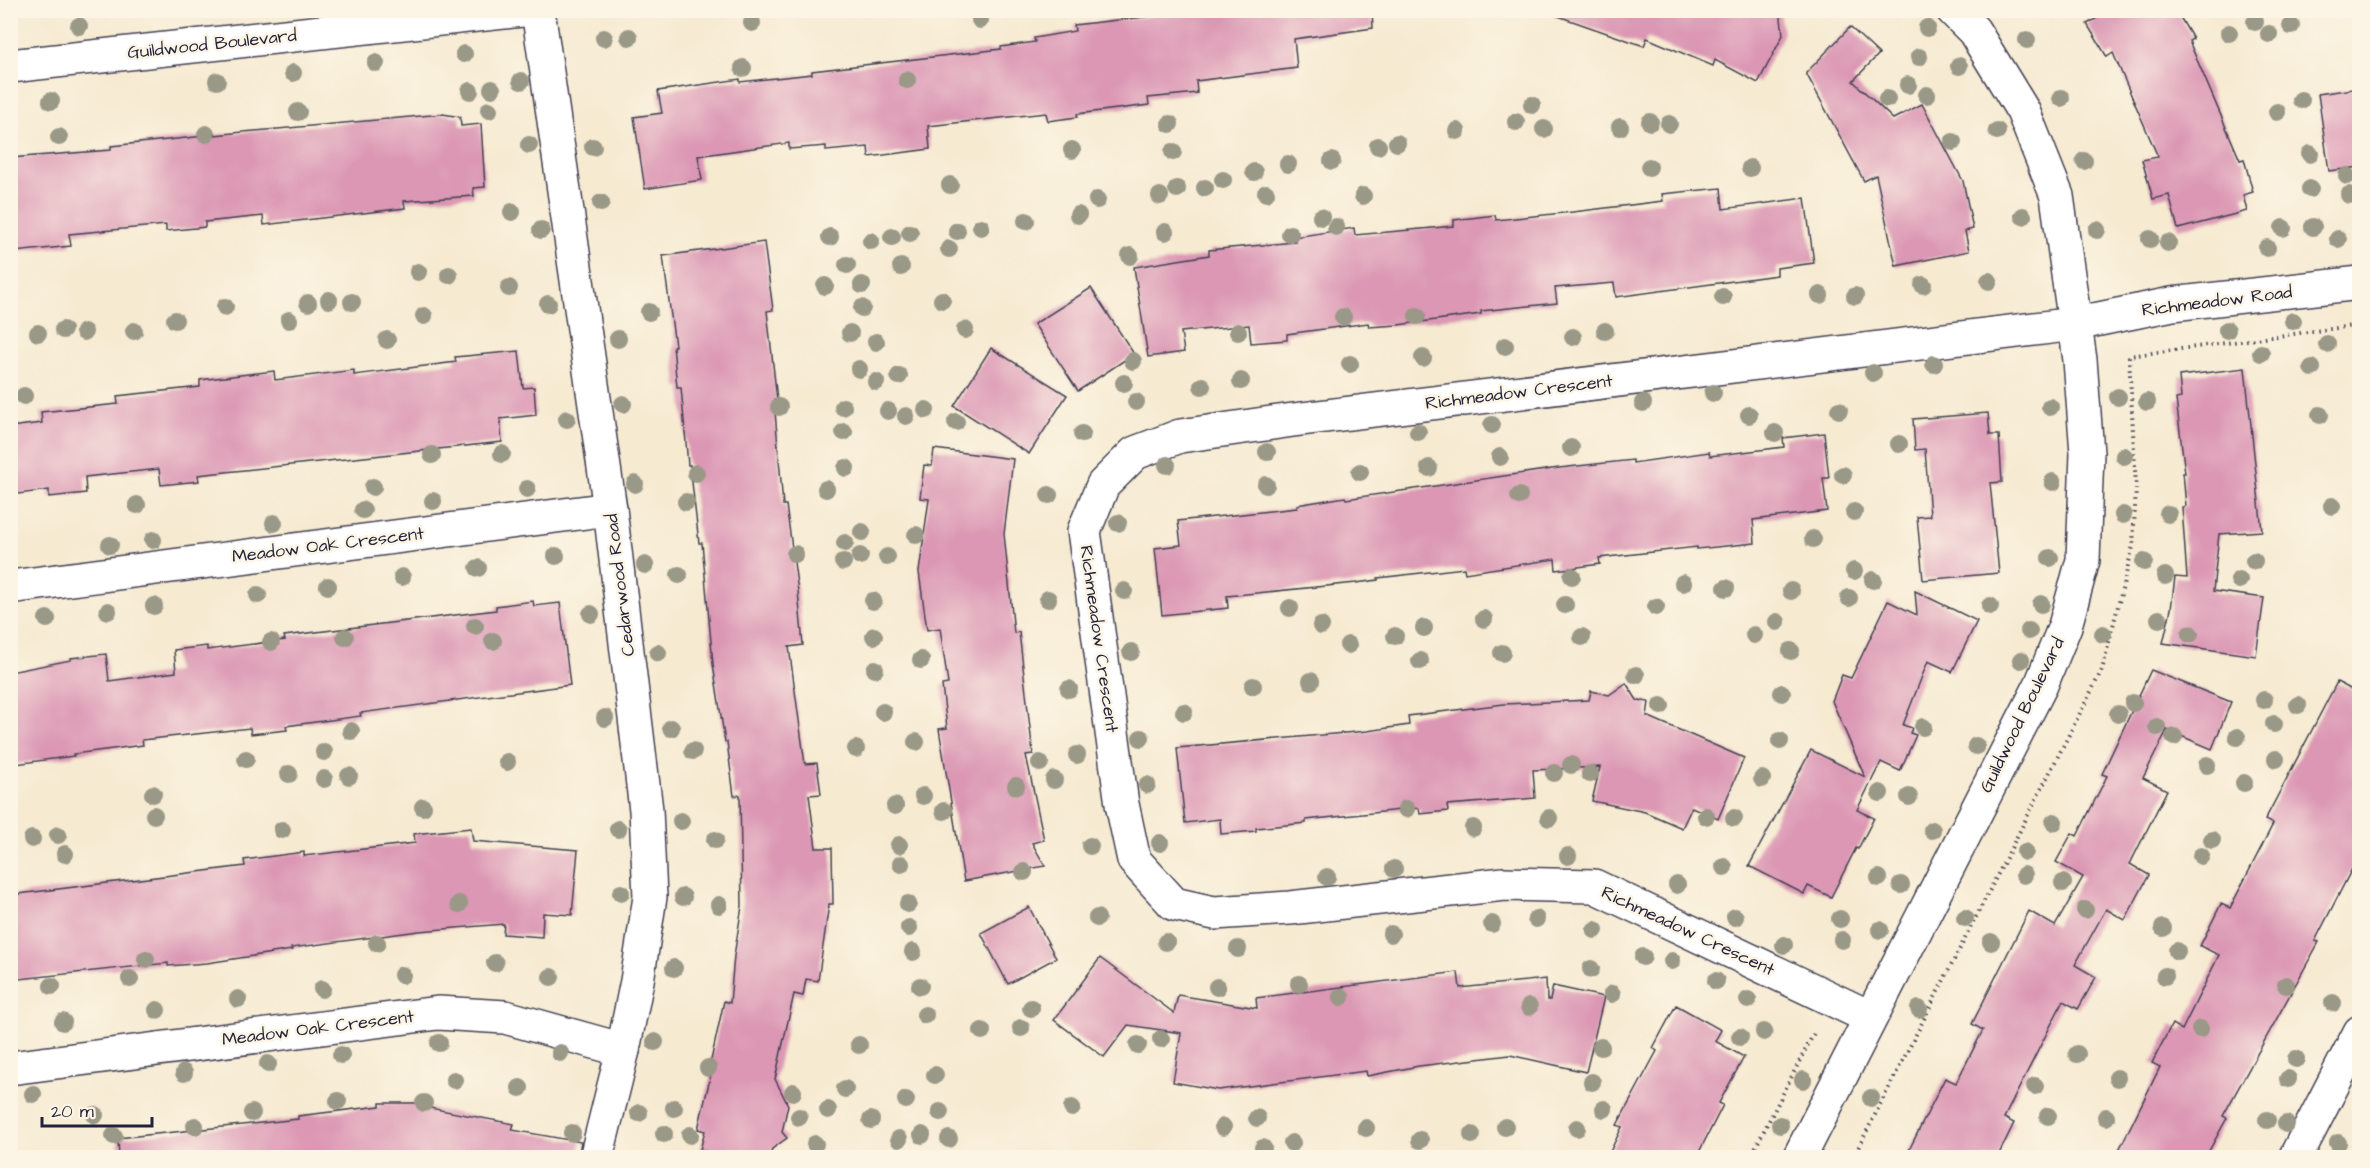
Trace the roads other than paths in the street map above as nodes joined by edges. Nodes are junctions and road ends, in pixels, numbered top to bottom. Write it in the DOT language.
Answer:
graph roads {
  1 [pos="522,10"];
  2 [pos="538,10"];
  3 [pos="1953,10"];
  4 [pos="10,66"];
  5 [pos="2360,283"];
  6 [pos="2075,324"];
  7 [pos="610,508"];
  8 [pos="10,587"];
  9 [pos="1869,1017"];
  10 [pos="2360,1032"];
  11 [pos="623,1050"];
  12 [pos="10,1068"];
  13 [pos="596,1158"];
  14 [pos="1799,1158"];
  15 [pos="2295,1158"];
  1 -- 4 [label="street, Guildwood Boulevard"];
  2 -- 7 [label="street, Cedarwood Road"];
  3 -- 6 [label="street, Guildwood Boulevard"];
  5 -- 6 [label="street, Richmeadow Road"];
  6 -- 9 [label="street, Guildwood Boulevard"];
  6 -- 9 [label="street, Richmeadow Crescent"];
  7 -- 8 [label="street, Meadow Oak Crescent"];
  7 -- 11 [label="street, Cedarwood Road"];
  9 -- 14 [label="street, Guildwood Boulevard"];
  10 -- 15 [label="street"];
  11 -- 12 [label="street, Meadow Oak Crescent"];
  11 -- 13 [label="street, Cedarwood Road"];
}
